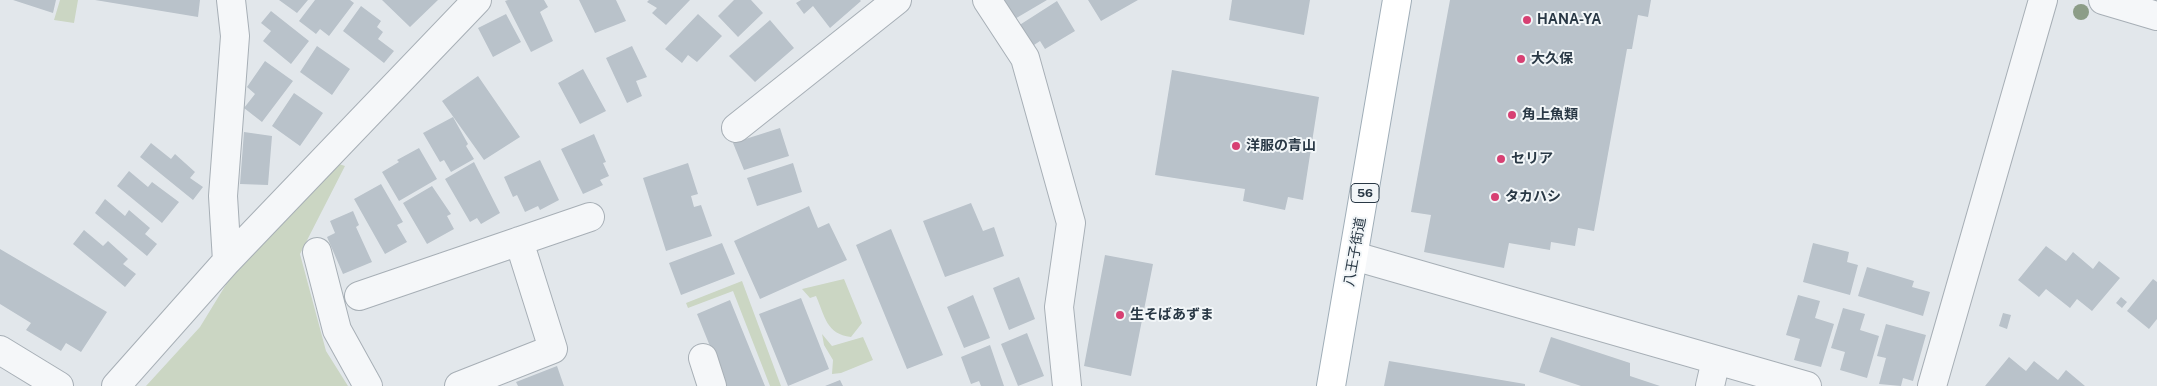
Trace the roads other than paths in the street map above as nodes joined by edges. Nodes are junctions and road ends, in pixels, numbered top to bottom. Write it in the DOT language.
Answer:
graph roads {
  1 [pos="231,0"];
  2 [pos="477,0"];
  3 [pos="897,0"];
  4 [pos="987,0"];
  5 [pos="1397,0"];
  6 [pos="2043,0"];
  7 [pos="2103,0"];
  8 [pos="2157,16"];
  9 [pos="736,128"];
  10 [pos="590,217"];
  11 [pos="519,241"];
  12 [pos="317,252"];
  13 [pos="1354,256"];
  14 [pos="227,261"];
  15 [pos="359,296"];
  16 [pos="0,350"];
  17 [pos="703,358"];
  18 [pos="1716,360"];
  19 [pos="59,386"];
  20 [pos="116,386"];
  21 [pos="368,386"];
  22 [pos="459,386"];
  23 [pos="712,386"];
  24 [pos="1067,386"];
  25 [pos="1331,386"];
  26 [pos="1710,386"];
  27 [pos="1808,386"];
  28 [pos="1932,386"];
  1 -- 14 [label="street"];
  2 -- 14 [label="street"];
  3 -- 9 [label="street"];
  4 -- 24 [label="street"];
  5 -- 13 [label="main road, 八王子街道 / 56"];
  6 -- 28 [label="street"];
  7 -- 8 [label="street"];
  10 -- 11 [label="street"];
  11 -- 15 [label="street"];
  11 -- 22 [label="street"];
  12 -- 21 [label="street"];
  13 -- 18 [label="street"];
  13 -- 25 [label="main road, 八王子街道 / 56"];
  14 -- 20 [label="street"];
  16 -- 19 [label="street"];
  17 -- 23 [label="street"];
  18 -- 26 [label="street"];
  18 -- 27 [label="street"];
}
